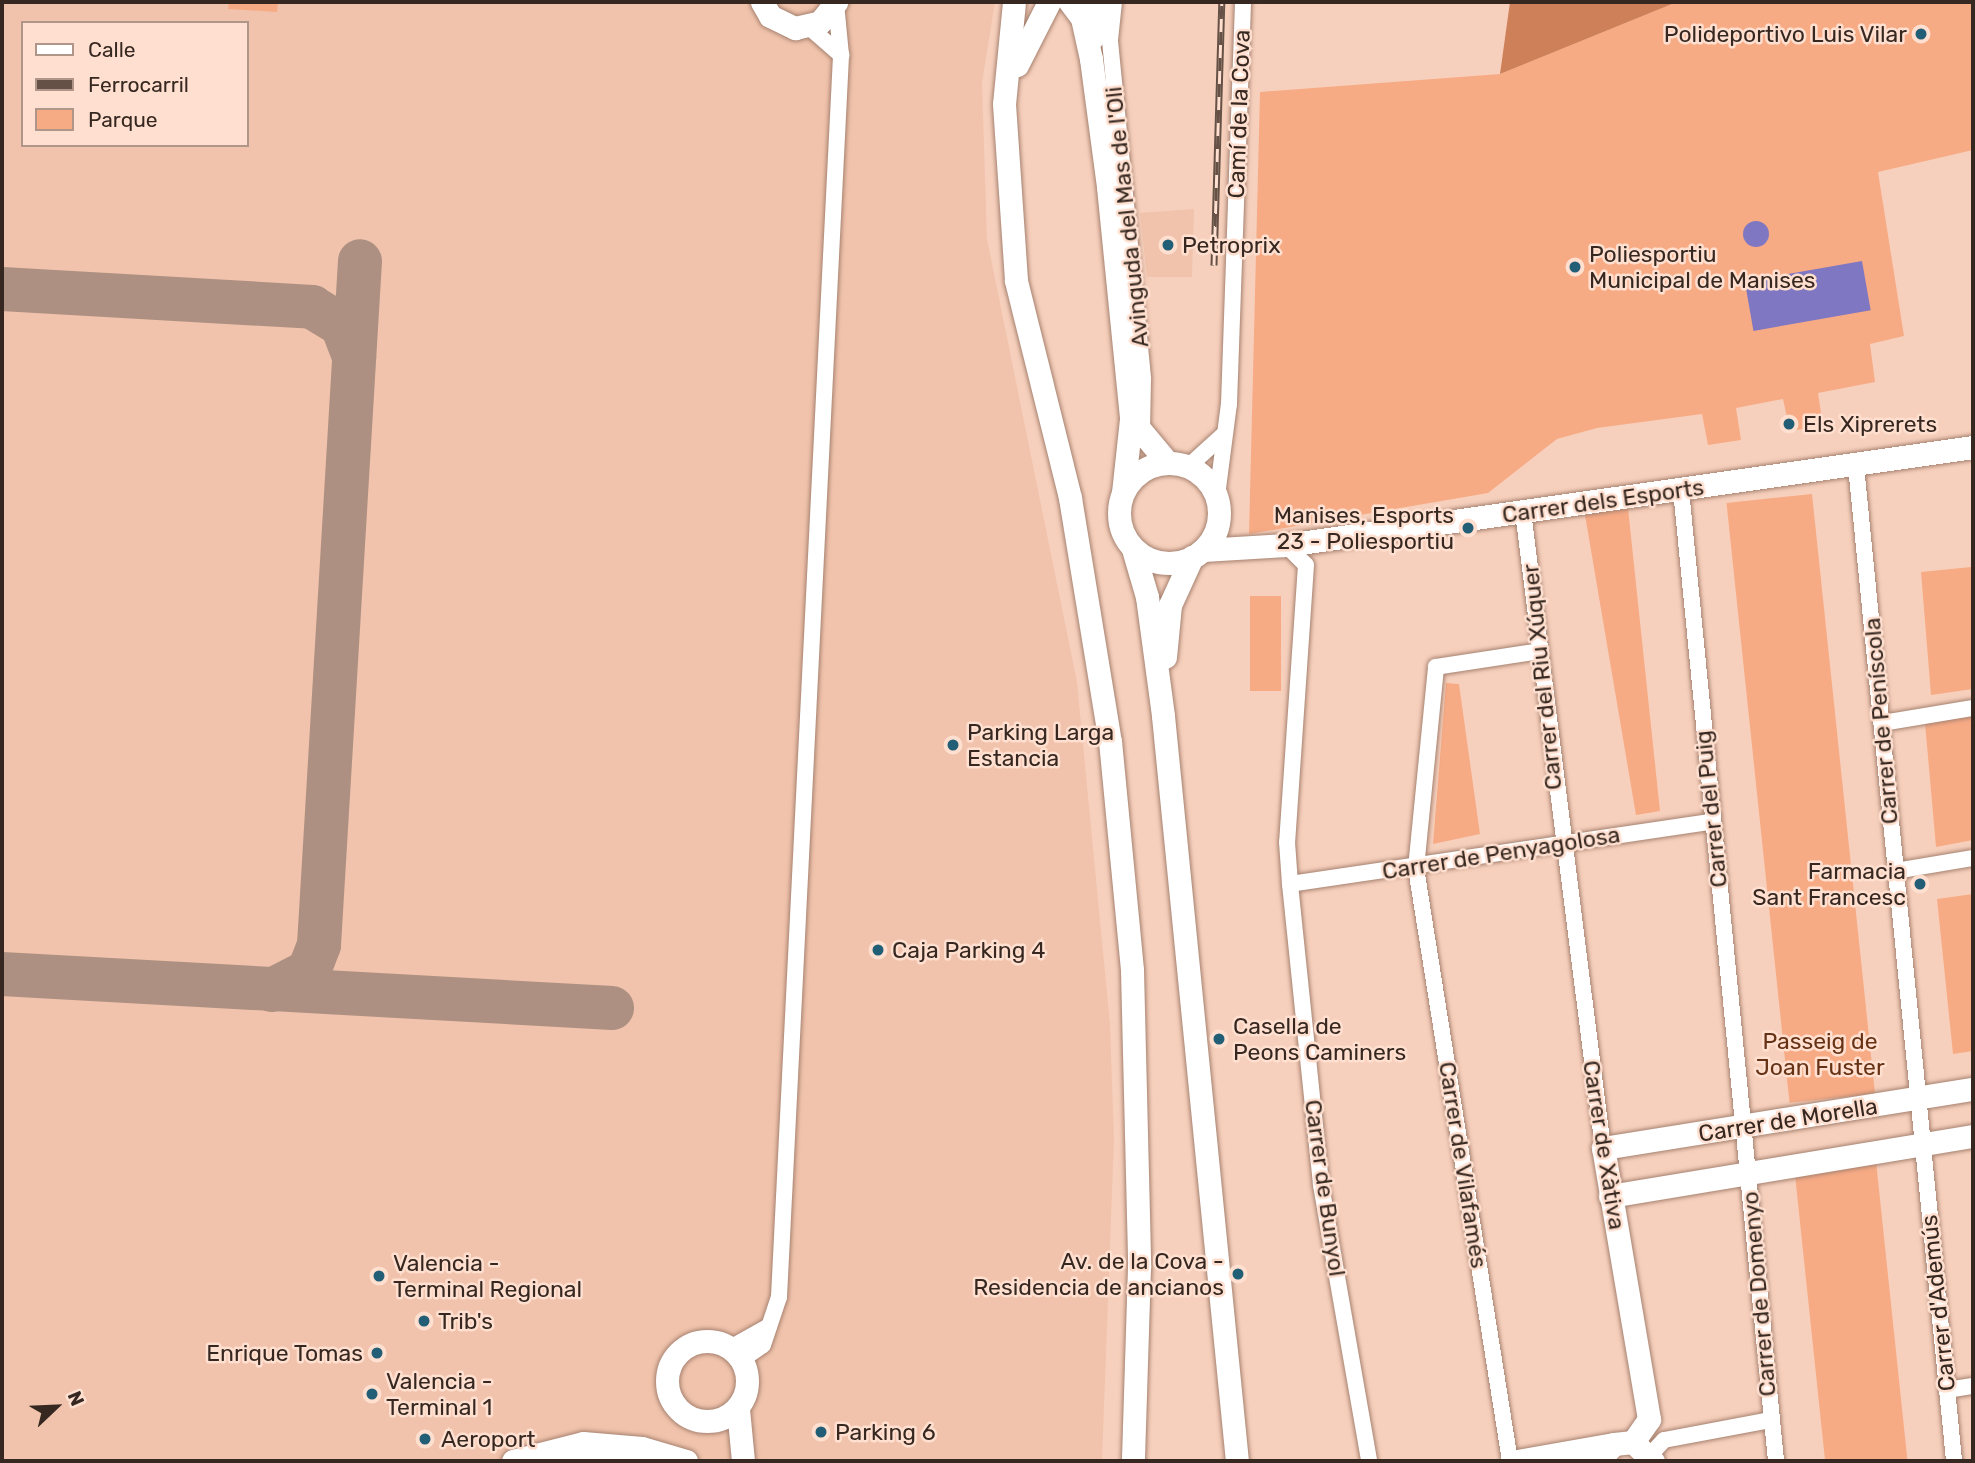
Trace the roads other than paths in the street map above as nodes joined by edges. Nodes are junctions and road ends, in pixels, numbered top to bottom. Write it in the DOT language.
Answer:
graph roads {
  1 [pos="762,2"];
  2 [pos="836,2"];
  3 [pos="1014,2"];
  4 [pos="1049,2"];
  5 [pos="1070,2"];
  6 [pos="1095,2"];
  7 [pos="1114,2"];
  8 [pos="1243,2"];
  9 [pos="809,27"];
  10 [pos="841,55"];
  11 [pos="1091,59"];
  12 [pos="1004,104"];
  13 [pos="1136,426"];
  14 [pos="1223,436"];
  15 [pos="1968,450"];
  16 [pos="1178,464"];
  17 [pos="1856,466"];
  18 [pos="1681,490"];
  19 [pos="1123,493"];
  20 [pos="1217,496"];
  21 [pos="1523,512"];
  22 [pos="1219,522"];
  23 [pos="1286,545"];
  24 [pos="1248,547"];
  25 [pos="1133,549"];
  26 [pos="1197,554"];
  27 [pos="1540,651"];
  28 [pos="1973,709"];
  29 [pos="1163,716"];
  30 [pos="1882,723"];
  31 [pos="1712,822"];
  32 [pos="1560,842"];
  33 [pos="1973,858"];
  34 [pos="1416,868"];
  35 [pos="1895,871"];
  36 [pos="1290,884"];
  37 [pos="1973,1089"];
  38 [pos="1918,1100"];
  39 [pos="1743,1127"];
  40 [pos="1973,1136"];
  41 [pos="1923,1144"];
  42 [pos="1603,1148"];
  43 [pos="1209,1153"];
  44 [pos="1748,1172"];
  45 [pos="1611,1196"];
  46 [pos="737,1354"];
  47 [pos="1973,1386"];
  48 [pos="1947,1390"];
  49 [pos="738,1409"];
  50 [pos="1772,1420"];
  51 [pos="1638,1450"];
  52 [pos="1546,1456"];
  53 [pos="513,1461"];
  54 [pos="576,1461"];
  55 [pos="626,1461"];
  56 [pos="686,1461"];
  57 [pos="743,1461"];
  58 [pos="1133,1461"];
  59 [pos="1237,1461"];
  60 [pos="1252,1461"];
  61 [pos="1369,1461"];
  62 [pos="1510,1461"];
  63 [pos="1517,1461"];
  64 [pos="1577,1461"];
  65 [pos="1598,1461"];
  66 [pos="1776,1461"];
  67 [pos="1954,1461"];
  1 -- 9 [label="main road"];
  2 -- 9 [label="main road"];
  2 -- 10 [label="street"];
  3 -- 12 [label="main road"];
  4 -- 12 [label="main road"];
  5 -- 11 [label="main road"];
  6 -- 11 [label="main road"];
  7 -- 13 [label="street, Avinguda del Mas de l'Oli"];
  8 -- 14 [label="street, Camí de la Cova"];
  9 -- 10 [label="street"];
  10 -- 46 [label="street"];
  11 -- 13 [label="main road"];
  12 -- 58 [label="main road"];
  13 -- 16 [label="main road"];
  13 -- 19 [label="main road"];
  14 -- 16 [label="street"];
  14 -- 20 [label="street, Camí de la Cova"];
  15 -- 17 [label="main road, Carrer dels Esports"];
  16 -- 19 [label="main road"];
  16 -- 20 [label="main road"];
  17 -- 18 [label="main road, Carrer dels Esports"];
  17 -- 30 [label="street, Carrer de Peníscola"];
  18 -- 21 [label="main road, Carrer dels Esports"];
  18 -- 31 [label="street, Carrer del Puig"];
  19 -- 25 [label="main road"];
  20 -- 22 [label="main road"];
  21 -- 23 [label="main road, Carrer dels Esports"];
  21 -- 27 [label="street, Carrer del Riu Xúquer"];
  22 -- 24 [label="main road"];
  22 -- 26 [label="main road"];
  23 -- 24 [label="main road, Carrer dels Esports"];
  23 -- 36 [label="street, Carrer de Bunyol"];
  24 -- 26 [label="main road, Carrer dels Esports"];
  25 -- 26 [label="main road"];
  25 -- 29 [label="main road"];
  26 -- 29 [label="main road"];
  27 -- 32 [label="street, Carrer del Riu Xúquer"];
  27 -- 34 [label="street, Carrer de Vilafamés"];
  28 -- 30 [label="street"];
  29 -- 43 [label="main road"];
  30 -- 35 [label="street, Carrer de Peníscola"];
  31 -- 32 [label="street, Carrer de Penyagolosa"];
  31 -- 39 [label="street, Carrer del Puig"];
  32 -- 34 [label="street, Carrer de Penyagolosa"];
  32 -- 42 [label="street, Carrer de Xàtiva"];
  33 -- 35 [label="street"];
  34 -- 36 [label="street, Carrer de Penyagolosa"];
  34 -- 62 [label="street, Carrer de Vilafamés"];
  35 -- 38 [label="street, Carrer de Peníscola"];
  36 -- 61 [label="street, Carrer de Bunyol"];
  37 -- 38 [label="main road, Carrer de Morella"];
  38 -- 39 [label="main road, Carrer de Morella"];
  38 -- 41 [label="street, Carrer de Peníscola"];
  39 -- 42 [label="main road, Carrer de Morella"];
  39 -- 44 [label="street, Carrer de Domenyo"];
  40 -- 41 [label="main road, Carrer de Morella"];
  41 -- 44 [label="main road, Carrer de Morella"];
  41 -- 48 [label="street, Carrer d'Ademús"];
  42 -- 45 [label="main road, Carrer de Xàtiva"];
  43 -- 59 [label="main road"];
  43 -- 60 [label="main road"];
  44 -- 45 [label="main road, Carrer de Morella"];
  44 -- 50 [label="street, Carrer de Domenyo"];
  45 -- 51 [label="main road, Carrer de Xàtiva"];
  46 -- 49 [label="main road"];
  46 -- 49 [label="main road"];
  47 -- 48 [label="street"];
  48 -- 67 [label="street, Carrer d'Ademús"];
  49 -- 57 [label="main road"];
  50 -- 51 [label="street"];
  50 -- 66 [label="street, Carrer de Domenyo"];
  51 -- 52 [label="main road"];
  51 -- 65 [label="main road, Carrer de Xàtiva"];
  52 -- 63 [label="main road"];
  52 -- 64 [label="main road"];
  53 -- 56 [label="main road"];
  54 -- 55 [label="main road"];
}
